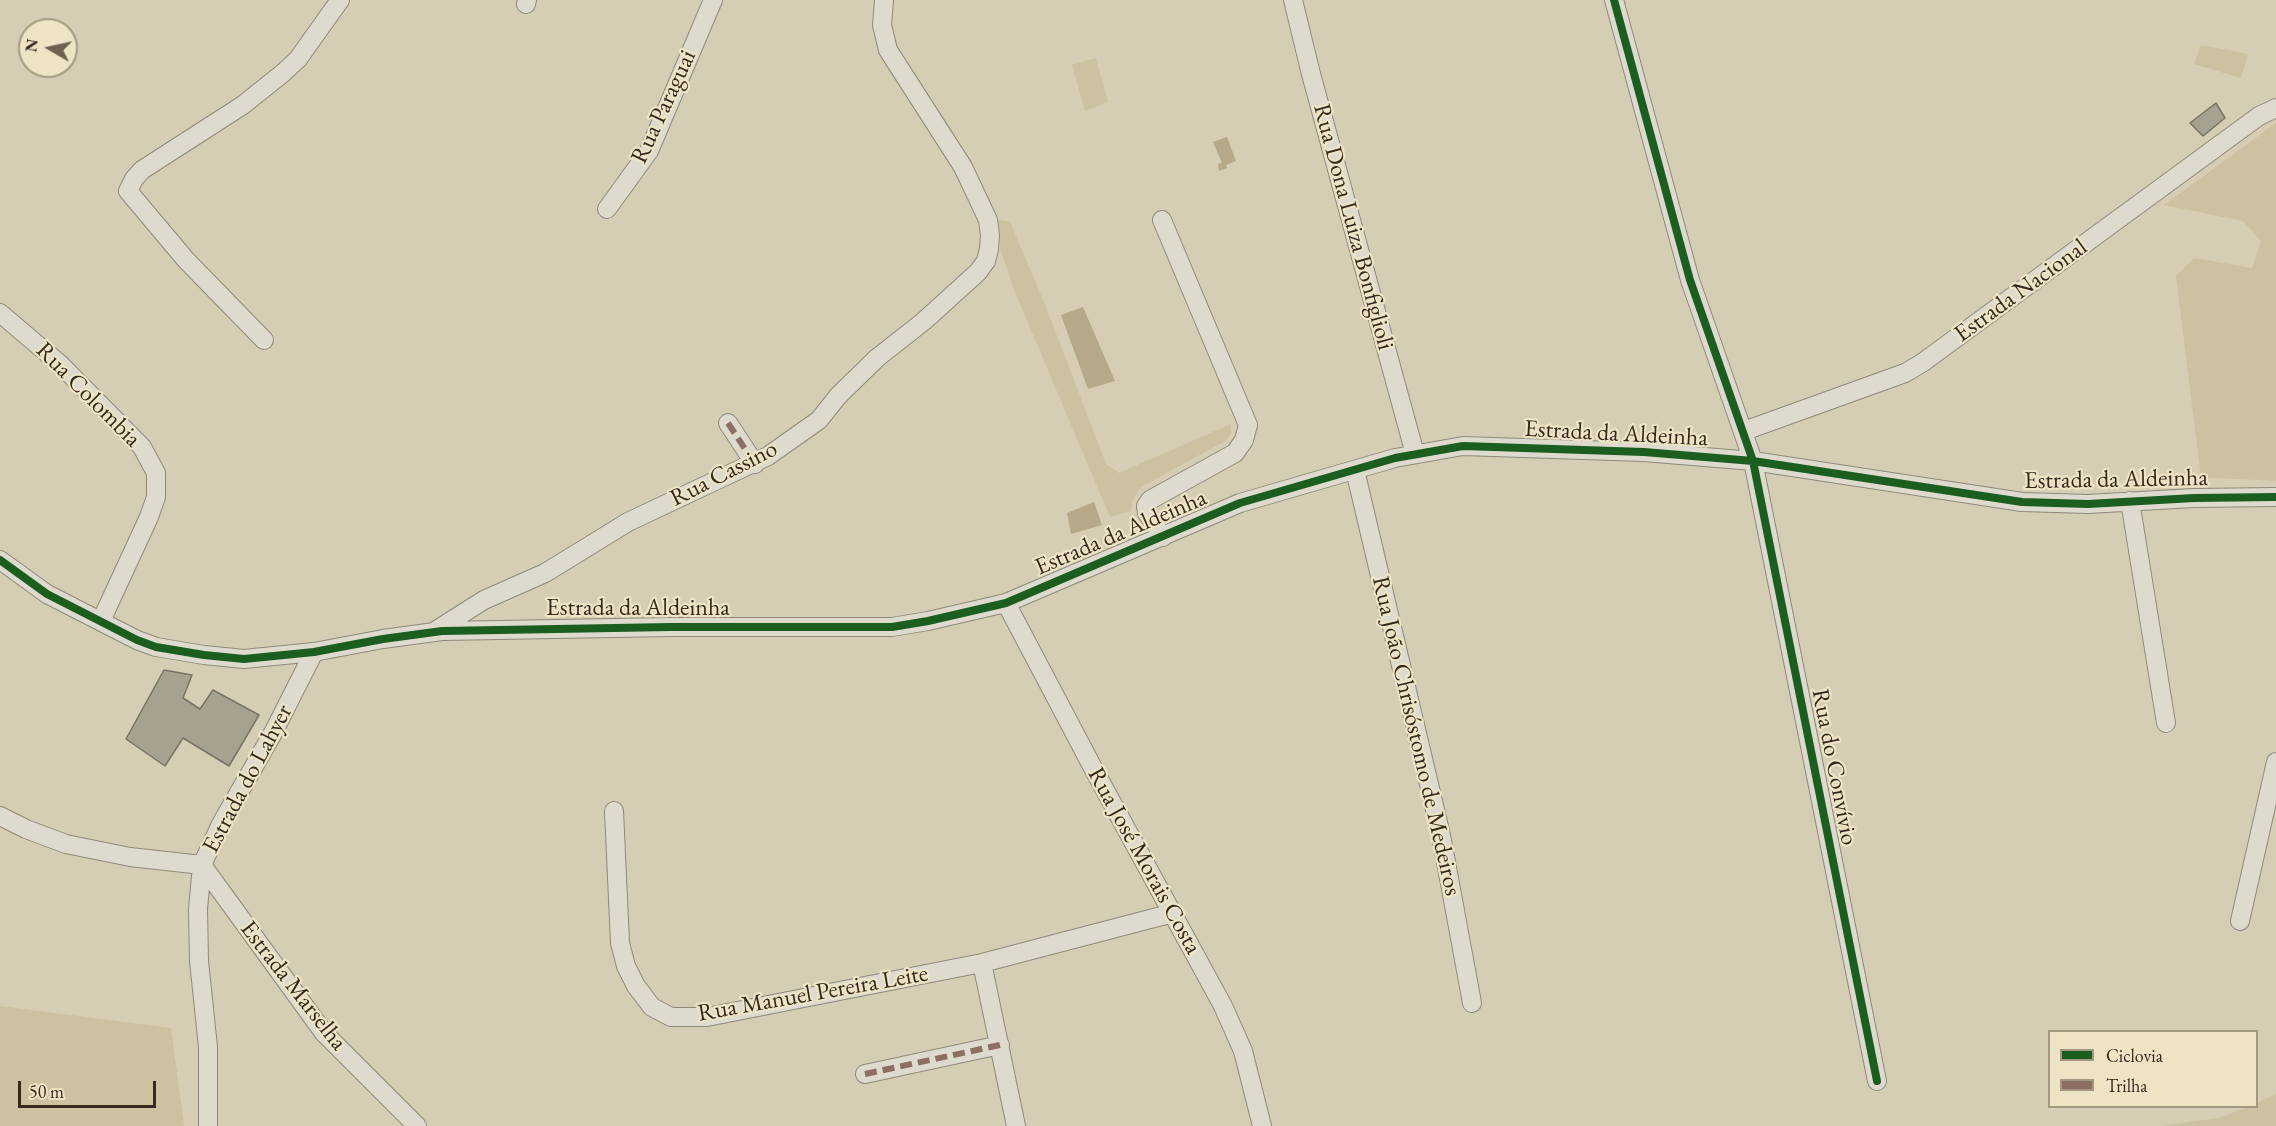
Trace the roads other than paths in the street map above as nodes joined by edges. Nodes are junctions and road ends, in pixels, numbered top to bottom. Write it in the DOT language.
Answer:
graph roads {
  1 [pos="340,0"];
  2 [pos="713,0"];
  3 [pos="884,0"];
  4 [pos="1293,0"];
  5 [pos="1614,0"];
  6 [pos="2276,108"];
  7 [pos="607,209"];
  8 [pos="1162,220"];
  9 [pos="0,313"];
  10 [pos="264,340"];
  11 [pos="728,423"];
  12 [pos="1744,431"];
  13 [pos="1415,454"];
  14 [pos="1753,461"];
  15 [pos="755,464"];
  16 [pos="1355,470"];
  17 [pos="2276,497"];
  18 [pos="2130,501"];
  19 [pos="1163,537"];
  20 [pos="0,560"];
  21 [pos="1006,603"];
  22 [pos="100,621"];
  23 [pos="433,632"];
  24 [pos="314,652"];
  25 [pos="2166,723"];
  26 [pos="2276,762"];
  27 [pos="614,811"];
  28 [pos="0,816"];
  29 [pos="202,865"];
  30 [pos="1173,913"];
  31 [pos="2240,921"];
  32 [pos="982,963"];
  33 [pos="1472,1004"];
  34 [pos="1000,1045"];
  35 [pos="865,1074"];
  36 [pos="1877,1081"];
  37 [pos="208,1126"];
  38 [pos="417,1126"];
  39 [pos="1016,1126"];
  40 [pos="1262,1126"];
  1 -- 10 [label="street"];
  2 -- 7 [label="street, Rua Paraguai"];
  3 -- 15 [label="street, Rua Cassino"];
  4 -- 13 [label="street, Rua Dona Luiza Bonfiglioli"];
  5 -- 12 [label="street, Rua do Convívio"];
  6 -- 12 [label="street, Estrada Nacional"];
  8 -- 19 [label="street"];
  9 -- 22 [label="street, Rua Colombia"];
  11 -- 15 [label="street"];
  12 -- 14 [label="street, Rua do Convívio"];
  13 -- 14 [label="street, Estrada da Aldeinha"];
  13 -- 16 [label="street, Estrada da Aldeinha"];
  14 -- 18 [label="street, Estrada da Aldeinha"];
  14 -- 36 [label="street, Rua do Convívio"];
  15 -- 23 [label="street, Rua Cassino"];
  16 -- 19 [label="street, Estrada da Aldeinha"];
  16 -- 33 [label="street, Rua João Chrisóstomo de Medeiros"];
  17 -- 18 [label="street, Estrada da Aldeinha"];
  18 -- 25 [label="street"];
  19 -- 21 [label="street, Estrada da Aldeinha"];
  20 -- 22 [label="street, Estrada da Aldeinha"];
  21 -- 23 [label="street, Estrada da Aldeinha"];
  21 -- 30 [label="street, Rua José Morais Costa"];
  22 -- 24 [label="street, Estrada da Aldeinha"];
  23 -- 24 [label="street, Estrada da Aldeinha"];
  24 -- 29 [label="street, Estrada do Lahyer"];
  26 -- 31 [label="street"];
  27 -- 32 [label="street, Rua Manuel Pereira Leite"];
  28 -- 29 [label="street"];
  29 -- 37 [label="street, Estrada do Lahyer"];
  29 -- 38 [label="street, Estrada Marselha"];
  30 -- 32 [label="street, Rua Manuel Pereira Leite"];
  30 -- 40 [label="street, Rua José Morais Costa"];
  32 -- 34 [label="street"];
  34 -- 35 [label="street"];
  34 -- 39 [label="street"];
}
